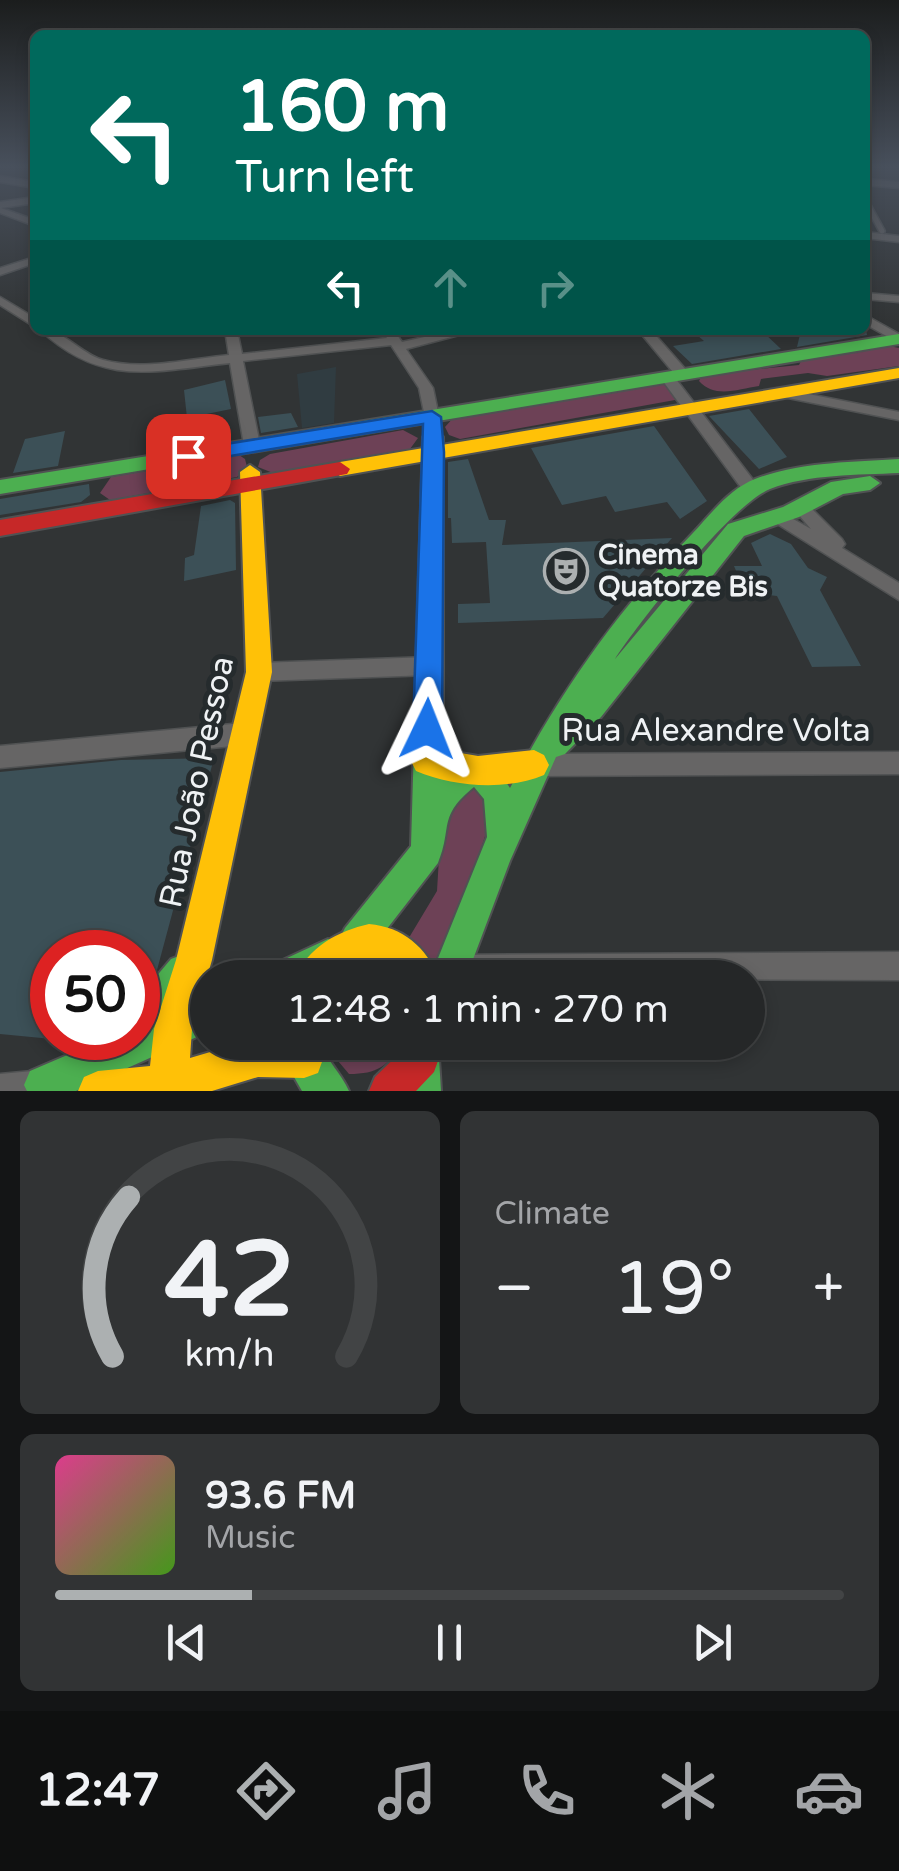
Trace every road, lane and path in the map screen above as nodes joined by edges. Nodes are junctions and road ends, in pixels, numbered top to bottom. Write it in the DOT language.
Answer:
graph roads {
  1 [pos="875,219"];
  2 [pos="882,231"];
  3 [pos="870,232"];
  4 [pos="870,232"];
  5 [pos="899,235"];
  6 [pos="30,262"];
  7 [pos="0,272"];
  8 [pos="870,299"];
  9 [pos="899,299"];
  10 [pos="0,300"];
  11 [pos="870,305"];
  12 [pos="30,320"];
  13 [pos="870,321"];
  14 [pos="54,335"];
  15 [pos="233,335"];
  16 [pos="429,335"];
  17 [pos="647,335"];
  18 [pos="894,336"];
  19 [pos="394,339"];
  20 [pos="237,358"];
  21 [pos="899,373"];
  22 [pos="674,376"];
  23 [pos="784,393"];
  24 [pos="719,401"];
  25 [pos="690,406"];
  26 [pos="899,416"];
  27 [pos="432,417"];
  28 [pos="252,445"];
  29 [pos="434,452"];
  30 [pos="899,466"];
  31 [pos="91,474"];
  32 [pos="899,482"];
  33 [pos="249,485"];
  34 [pos="0,487"];
  35 [pos="757,487"];
  36 [pos="800,507"];
  37 [pos="80,514"];
  38 [pos="777,516"];
  39 [pos="0,528"];
  40 [pos="854,561"];
  41 [pos="899,592"];
  42 [pos="430,666"];
  43 [pos="259,672"];
  44 [pos="243,734"];
  45 [pos="0,757"];
  46 [pos="426,761"];
  47 [pos="534,765"];
  48 [pos="898,766"];
  49 [pos="475,771"];
  50 [pos="426,845"];
  51 [pos="492,861"];
  52 [pos="357,940"];
  53 [pos="328,957"];
  54 [pos="194,960"];
  55 [pos="322,960"];
  56 [pos="326,960"];
  57 [pos="414,960"];
  58 [pos="455,960"];
  59 [pos="190,965"];
  60 [pos="899,966"];
  61 [pos="765,968"];
  62 [pos="190,973"];
  63 [pos="160,1002"];
  64 [pos="190,1021"];
  65 [pos="172,1029"];
  66 [pos="83,1060"];
  67 [pos="252,1060"];
  68 [pos="309,1060"];
  69 [pos="414,1060"];
  70 [pos="422,1060"];
  71 [pos="44,1085"];
  72 [pos="167,1087"];
  73 [pos="0,1089"];
  74 [pos="81,1091"];
  75 [pos="98,1091"];
  76 [pos="328,1091"];
  77 [pos="389,1091"];
  78 [pos="421,1091"];
  1 -- 2 [label="lane"];
  2 -- 3 [label="street"];
  2 -- 5 [label="street"];
  4 -- 5 [label="street"];
  6 -- 7 [label="street"];
  8 -- 9 [label="street"];
  10 -- 12 [label="street"];
  11 -- 18 [label="street"];
  13 -- 18 [label="street"];
  14 -- 20 [label="street"];
  15 -- 20 [label="street"];
  16 -- 19 [label="street"];
  17 -- 22 [label="street"];
  18 -- 22 [label="main road"];
  19 -- 20 [label="street"];
  19 -- 27 [label="street"];
  20 -- 28 [label="street"];
  21 -- 23 [label="main road"];
  22 -- 24 [label="main road"];
  22 -- 25 [label="street"];
  22 -- 27 [label="main road"];
  23 -- 24 [label="main road"];
  23 -- 26 [label="street"];
  24 -- 25 [label="main road"];
  25 -- 29 [label="main road"];
  25 -- 35 [label="street"];
  27 -- 28 [label="main road"];
  27 -- 29 [label="main road"];
  28 -- 31 [label="main road"];
  28 -- 33 [label="main road, Rua João Pessoa"];
  29 -- 33 [label="main road"];
  29 -- 42 [label="main road"];
  30 -- 35 [label="main road"];
  31 -- 34 [label="main road"];
  31 -- 37 [label="main road"];
  32 -- 36 [label="main road"];
  33 -- 37 [label="main road"];
  33 -- 43 [label="main road, Rua João Pessoa"];
  35 -- 36 [label="main road"];
  35 -- 38 [label="main road"];
  35 -- 47 [label="main road"];
  36 -- 38 [label="main road"];
  36 -- 40 [label="street"];
  37 -- 39 [label="main road"];
  38 -- 40 [label="street"];
  38 -- 47 [label="main road"];
  40 -- 41 [label="street"];
  42 -- 43 [label="street"];
  42 -- 46 [label="main road"];
  43 -- 44 [label="main road, Rua João Pessoa"];
  44 -- 45 [label="street"];
  44 -- 54 [label="main road, Rua João Pessoa"];
  46 -- 49 [label="main road"];
  46 -- 50 [label="main road"];
  47 -- 48 [label="street, Rua Alexandre Volta"];
  47 -- 49 [label="main road"];
  47 -- 51 [label="main road"];
  49 -- 50 [label="main road"];
  49 -- 51 [label="main road"];
  50 -- 52 [label="main road"];
  51 -- 58 [label="main road"];
  52 -- 53 [label="main road"];
  52 -- 57 [label="main road"];
  53 -- 55 [label="main road"];
  53 -- 56 [label="main road"];
  59 -- 63 [label="main road"];
  60 -- 61 [label="street"];
  62 -- 65 [label="main road, Rua João Pessoa"];
  64 -- 65 [label="main road"];
  65 -- 71 [label="main road"];
  65 -- 72 [label="main road, Rua João Pessoa"];
  66 -- 71 [label="main road"];
  67 -- 72 [label="main road"];
  68 -- 76 [label="main road"];
  69 -- 77 [label="main road"];
  70 -- 78 [label="main road"];
  71 -- 73 [label="street"];
  71 -- 74 [label="main road"];
  72 -- 75 [label="main road"];
}
